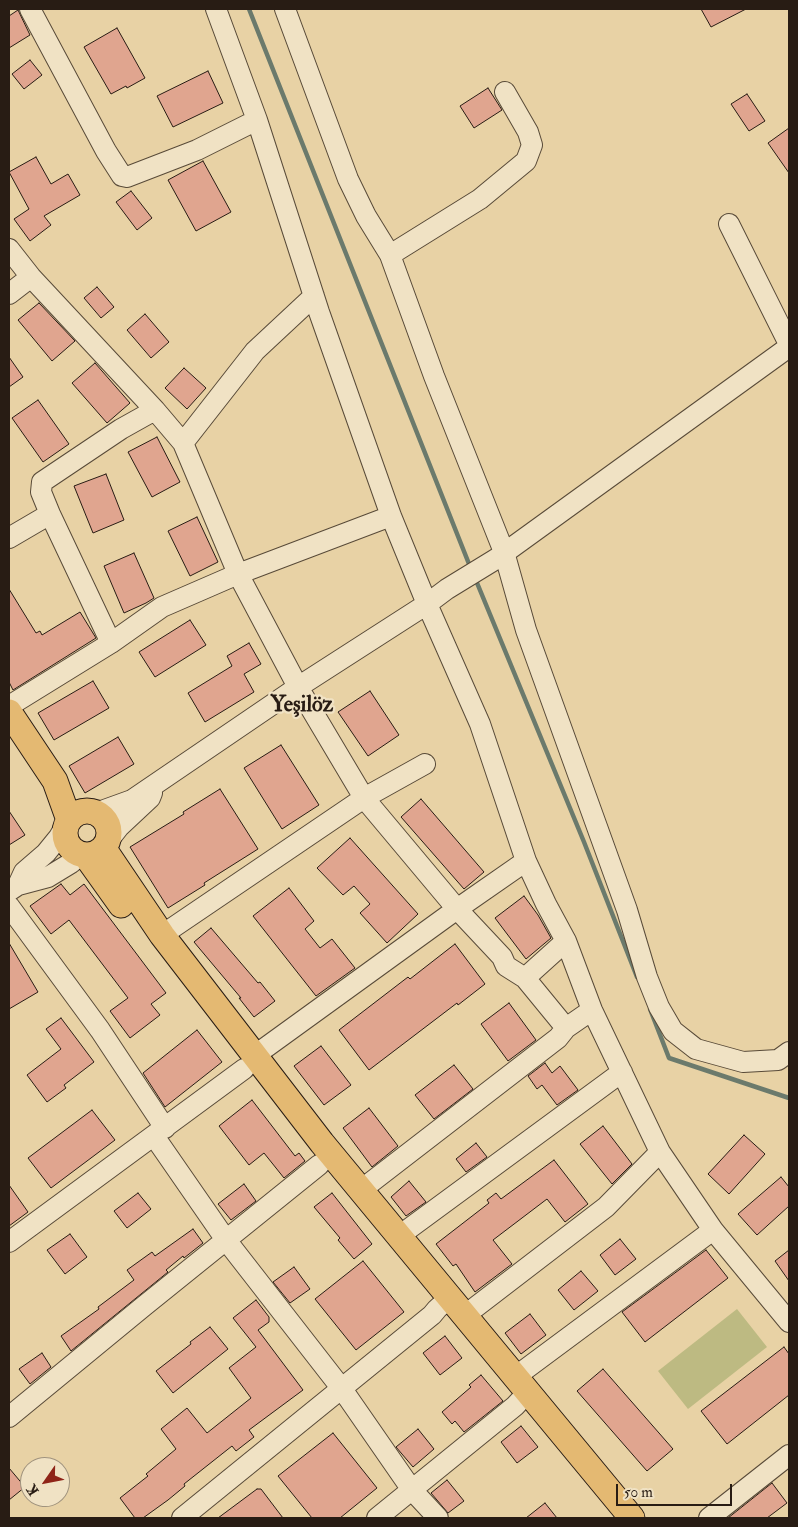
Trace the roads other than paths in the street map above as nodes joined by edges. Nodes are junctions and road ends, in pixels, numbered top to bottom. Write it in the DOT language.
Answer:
graph roads {
  1 [pos="30,9"];
  2 [pos="216,9"];
  3 [pos="285,9"];
  4 [pos="505,92"];
  5 [pos="257,120"];
  6 [pos="729,224"];
  7 [pos="9,249"];
  8 [pos="390,255"];
  9 [pos="31,277"];
  10 [pos="9,294"];
  11 [pos="314,296"];
  12 [pos="789,346"];
  13 [pos="155,410"];
  14 [pos="183,443"];
  15 [pos="50,514"];
  16 [pos="391,516"];
  17 [pos="9,538"];
  18 [pos="500,556"];
  19 [pos="238,574"];
  20 [pos="426,604"];
  21 [pos="111,643"];
  22 [pos="298,687"];
  23 [pos="9,706"];
  24 [pos="9,712"];
  25 [pos="425,764"];
  26 [pos="155,784"];
  27 [pos="364,798"];
  28 [pos="81,817"];
  29 [pos="95,850"];
  30 [pos="526,861"];
  31 [pos="14,888"];
  32 [pos="9,906"];
  33 [pos="457,909"];
  34 [pos="162,935"];
  35 [pos="566,941"];
  36 [pos="525,978"];
  37 [pos="592,1010"];
  38 [pos="566,1028"];
  39 [pos="789,1052"];
  40 [pos="249,1062"];
  41 [pos="622,1072"];
  42 [pos="159,1132"];
  43 [pos="660,1152"];
  44 [pos="319,1165"];
  45 [pos="361,1190"];
  46 [pos="713,1230"];
  47 [pos="399,1236"];
  48 [pos="226,1240"];
  49 [pos="9,1242"];
  50 [pos="450,1307"];
  51 [pos="789,1322"];
  52 [pos="342,1389"];
  53 [pos="520,1391"];
  54 [pos="9,1417"];
  55 [pos="789,1455"];
  56 [pos="412,1490"];
  57 [pos="182,1518"];
  58 [pos="377,1518"];
  59 [pos="438,1518"];
  60 [pos="611,1518"];
  61 [pos="632,1518"];
  62 [pos="708,1518"];
  1 -- 5 [label="street"];
  2 -- 5 [label="street"];
  3 -- 8 [label="street"];
  4 -- 8 [label="street"];
  5 -- 11 [label="street"];
  6 -- 12 [label="street"];
  7 -- 9 [label="street"];
  8 -- 18 [label="street"];
  9 -- 10 [label="street"];
  9 -- 13 [label="street"];
  11 -- 14 [label="street"];
  11 -- 16 [label="street"];
  12 -- 18 [label="street"];
  13 -- 14 [label="street"];
  13 -- 15 [label="street"];
  14 -- 19 [label="street"];
  15 -- 17 [label="street"];
  15 -- 21 [label="street"];
  16 -- 19 [label="street"];
  16 -- 20 [label="street"];
  18 -- 20 [label="street"];
  18 -- 39 [label="street"];
  19 -- 21 [label="street"];
  19 -- 22 [label="street"];
  20 -- 22 [label="street"];
  20 -- 30 [label="street"];
  21 -- 23 [label="street"];
  22 -- 26 [label="street"];
  22 -- 27 [label="street"];
  24 -- 28 [label="main road"];
  25 -- 27 [label="street"];
  26 -- 28 [label="street"];
  26 -- 29 [label="street"];
  27 -- 33 [label="street"];
  27 -- 34 [label="street"];
  28 -- 29 [label="main road"];
  28 -- 29 [label="main road"];
  28 -- 31 [label="street"];
  29 -- 31 [label="street"];
  29 -- 34 [label="main road"];
  29 -- 40 [label="main road"];
  30 -- 33 [label="street"];
  30 -- 35 [label="street"];
  32 -- 42 [label="street"];
  33 -- 36 [label="street"];
  33 -- 40 [label="street"];
  34 -- 40 [label="main road"];
  35 -- 36 [label="street"];
  35 -- 37 [label="street"];
  36 -- 38 [label="street"];
  37 -- 38 [label="street"];
  37 -- 41 [label="street"];
  38 -- 45 [label="street"];
  40 -- 42 [label="street"];
  40 -- 44 [label="main road"];
  40 -- 45 [label="main road"];
  41 -- 43 [label="street"];
  41 -- 47 [label="street"];
  42 -- 48 [label="street"];
  42 -- 49 [label="street"];
  43 -- 46 [label="street"];
  43 -- 50 [label="street"];
  44 -- 48 [label="street"];
  44 -- 50 [label="main road"];
  45 -- 47 [label="main road"];
  46 -- 51 [label="street"];
  46 -- 53 [label="street"];
  47 -- 50 [label="main road"];
  48 -- 52 [label="street"];
  48 -- 54 [label="street"];
  50 -- 52 [label="street"];
  50 -- 53 [label="main road"];
  52 -- 56 [label="street"];
  52 -- 57 [label="street"];
  53 -- 56 [label="street"];
  53 -- 60 [label="main road"];
  53 -- 61 [label="main road"];
  55 -- 62 [label="street"];
  56 -- 58 [label="street"];
  56 -- 59 [label="street"];
}
